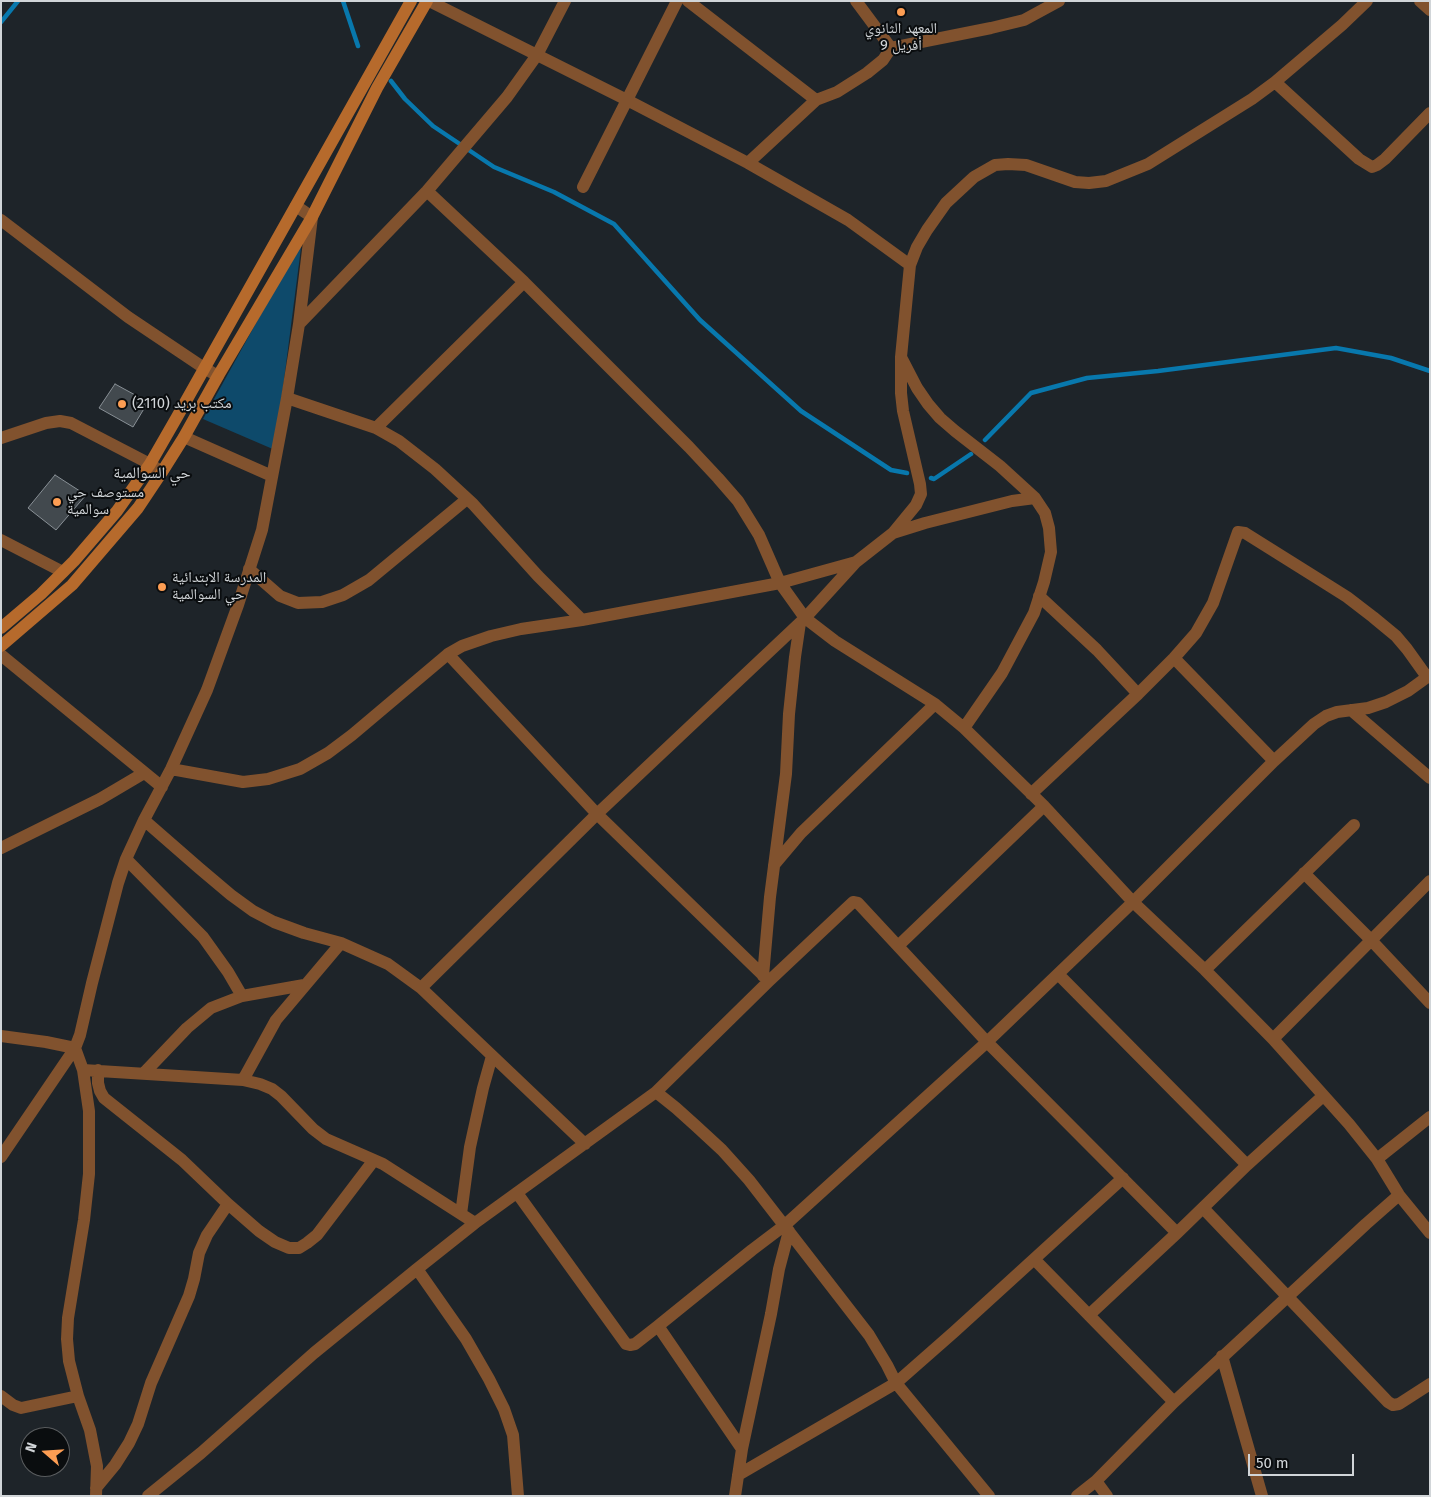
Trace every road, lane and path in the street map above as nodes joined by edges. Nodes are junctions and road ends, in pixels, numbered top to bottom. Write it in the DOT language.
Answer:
graph roads {
  1 [pos="411,1"];
  2 [pos="428,1"];
  3 [pos="565,1"];
  4 [pos="677,1"];
  5 [pos="688,1"];
  6 [pos="856,1"];
  7 [pos="1060,1"];
  8 [pos="1367,1"];
  9 [pos="1420,1"];
  10 [pos="1430,10"];
  11 [pos="891,48"];
  12 [pos="537,55"];
  13 [pos="1275,82"];
  14 [pos="627,100"];
  15 [pos="816,100"];
  16 [pos="1430,113"];
  17 [pos="748,163"];
  18 [pos="583,187"];
  19 [pos="427,191"];
  20 [pos="296,206"];
  21 [pos="312,217"];
  22 [pos="1,220"];
  23 [pos="910,265"];
  24 [pos="524,282"];
  25 [pos="299,324"];
  26 [pos="901,357"];
  27 [pos="204,368"];
  28 [pos="218,376"];
  29 [pos="287,398"];
  30 [pos="376,428"];
  31 [pos="1,438"];
  32 [pos="184,438"];
  33 [pos="150,464"];
  34 [pos="162,472"];
  35 [pos="272,476"];
  36 [pos="1035,498"];
  37 [pos="468,499"];
  38 [pos="894,533"];
  39 [pos="1,540"];
  40 [pos="856,562"];
  41 [pos="249,569"];
  42 [pos="63,572"];
  43 [pos="780,583"];
  44 [pos="1039,596"];
  45 [pos="582,620"];
  46 [pos="803,621"];
  47 [pos="1,628"];
  48 [pos="1,646"];
  49 [pos="448,654"];
  50 [pos="1,655"];
  51 [pos="1174,658"];
  52 [pos="1428,676"];
  53 [pos="1138,694"];
  54 [pos="935,704"];
  55 [pos="1351,710"];
  56 [pos="964,728"];
  57 [pos="1274,761"];
  58 [pos="171,769"];
  59 [pos="144,772"];
  60 [pos="1430,778"];
  61 [pos="162,787"];
  62 [pos="1031,794"];
  63 [pos="1044,806"];
  64 [pos="596,814"];
  65 [pos="144,820"];
  66 [pos="1354,824"];
  67 [pos="1,848"];
  68 [pos="126,859"];
  69 [pos="774,865"];
  70 [pos="1304,874"];
  71 [pos="1430,880"];
  72 [pos="1133,902"];
  73 [pos="1371,940"];
  74 [pos="340,943"];
  75 [pos="898,946"];
  76 [pos="1205,970"];
  77 [pos="1058,974"];
  78 [pos="766,978"];
  79 [pos="304,985"];
  80 [pos="421,988"];
  81 [pos="242,996"];
  82 [pos="1430,1003"];
  83 [pos="1,1036"];
  84 [pos="1273,1039"];
  85 [pos="987,1042"];
  86 [pos="75,1048"];
  87 [pos="492,1056"];
  88 [pos="83,1070"];
  89 [pos="98,1070"];
  90 [pos="144,1073"];
  91 [pos="243,1080"];
  92 [pos="656,1092"];
  93 [pos="1323,1096"];
  94 [pos="1430,1117"];
  95 [pos="585,1144"];
  96 [pos="1,1157"];
  97 [pos="1377,1159"];
  98 [pos="374,1160"];
  99 [pos="1247,1165"];
  100 [pos="1122,1178"];
  101 [pos="517,1193"];
  102 [pos="1399,1196"];
  103 [pos="228,1204"];
  104 [pos="1203,1208"];
  105 [pos="461,1214"];
  106 [pos="476,1223"];
  107 [pos="787,1228"];
  108 [pos="1430,1232"];
  109 [pos="1177,1233"];
  110 [pos="1034,1259"];
  111 [pos="416,1269"];
  112 [pos="1287,1297"];
  113 [pos="1089,1315"];
  114 [pos="658,1326"];
  115 [pos="1222,1356"];
  116 [pos="896,1383"];
  117 [pos="1430,1384"];
  118 [pos="1,1396"];
  119 [pos="78,1396"];
  120 [pos="1174,1402"];
  121 [pos="742,1449"];
  122 [pos="738,1475"];
  123 [pos="1096,1481"];
  124 [pos="96,1492"];
  125 [pos="154,1494"];
  126 [pos="518,1496"];
  127 [pos="735,1496"];
  128 [pos="989,1496"];
  129 [pos="1077,1496"];
  130 [pos="1107,1496"];
  131 [pos="1262,1496"];
  1 -- 20 [label="main road"];
  2 -- 12 [label="street"];
  2 -- 21 [label="main road"];
  3 -- 12 [label="street"];
  4 -- 14 [label="street"];
  5 -- 15 [label="street"];
  6 -- 11 [label="street"];
  7 -- 11 [label="street"];
  8 -- 13 [label="street"];
  9 -- 10 [label="street"];
  11 -- 15 [label="street"];
  12 -- 14 [label="street"];
  12 -- 19 [label="street"];
  13 -- 16 [label="street"];
  13 -- 23 [label="street"];
  14 -- 17 [label="street"];
  14 -- 18 [label="street"];
  15 -- 17 [label="street"];
  17 -- 23 [label="street"];
  19 -- 24 [label="street"];
  19 -- 25 [label="street"];
  20 -- 21 [label="street"];
  20 -- 27 [label="main road"];
  21 -- 25 [label="street"];
  21 -- 28 [label="main road"];
  22 -- 27 [label="street"];
  23 -- 26 [label="street"];
  24 -- 30 [label="street"];
  24 -- 43 [label="street"];
  25 -- 29 [label="street"];
  26 -- 36 [label="street"];
  26 -- 38 [label="street"];
  27 -- 28 [label="street"];
  27 -- 33 [label="main road"];
  28 -- 32 [label="main road"];
  29 -- 30 [label="street"];
  29 -- 35 [label="street"];
  30 -- 37 [label="street"];
  31 -- 33 [label="street"];
  32 -- 34 [label="main road"];
  32 -- 35 [label="street"];
  33 -- 34 [label="street"];
  33 -- 42 [label="main road"];
  34 -- 48 [label="main road"];
  35 -- 41 [label="street"];
  36 -- 38 [label="street"];
  36 -- 44 [label="street"];
  37 -- 41 [label="street"];
  37 -- 45 [label="street"];
  38 -- 40 [label="street"];
  39 -- 42 [label="street"];
  40 -- 43 [label="street"];
  40 -- 46 [label="street"];
  41 -- 58 [label="street"];
  42 -- 47 [label="main road"];
  43 -- 45 [label="street"];
  43 -- 46 [label="street"];
  44 -- 53 [label="street"];
  44 -- 56 [label="street"];
  45 -- 49 [label="street"];
  46 -- 54 [label="street"];
  46 -- 64 [label="street"];
  46 -- 69 [label="street"];
  49 -- 58 [label="street"];
  49 -- 64 [label="street"];
  50 -- 59 [label="street"];
  51 -- 52 [label="street"];
  51 -- 53 [label="street"];
  51 -- 57 [label="street"];
  52 -- 55 [label="street"];
  53 -- 62 [label="street"];
  54 -- 56 [label="street"];
  54 -- 69 [label="street"];
  55 -- 57 [label="street"];
  55 -- 60 [label="street"];
  56 -- 62 [label="street"];
  57 -- 72 [label="street"];
  58 -- 61 [label="street"];
  59 -- 61 [label="street"];
  59 -- 67 [label="street"];
  61 -- 65 [label="street"];
  62 -- 63 [label="street"];
  63 -- 72 [label="street"];
  63 -- 75 [label="street"];
  64 -- 78 [label="street"];
  64 -- 80 [label="street"];
  65 -- 68 [label="street"];
  65 -- 74 [label="street"];
  66 -- 70 [label="street"];
  68 -- 81 [label="street"];
  68 -- 86 [label="street"];
  69 -- 78 [label="street"];
  70 -- 73 [label="street"];
  70 -- 76 [label="street"];
  71 -- 73 [label="street"];
  72 -- 76 [label="street"];
  72 -- 77 [label="street"];
  73 -- 82 [label="street"];
  73 -- 84 [label="street"];
  74 -- 79 [label="street"];
  74 -- 80 [label="street"];
  75 -- 78 [label="street"];
  75 -- 85 [label="street"];
  76 -- 84 [label="street"];
  77 -- 85 [label="street"];
  77 -- 99 [label="street"];
  78 -- 92 [label="street"];
  79 -- 81 [label="street"];
  79 -- 91 [label="street"];
  80 -- 87 [label="street"];
  81 -- 90 [label="street"];
  83 -- 86 [label="street"];
  84 -- 93 [label="street"];
  85 -- 100 [label="street"];
  85 -- 107 [label="street"];
  86 -- 88 [label="street"];
  86 -- 96 [label="street"];
  87 -- 95 [label="street"];
  87 -- 105 [label="street"];
  88 -- 89 [label="street"];
  88 -- 119 [label="street"];
  89 -- 90 [label="street"];
  89 -- 103 [label="street"];
  90 -- 91 [label="street"];
  91 -- 98 [label="street"];
  92 -- 95 [label="street"];
  92 -- 107 [label="street"];
  93 -- 97 [label="street"];
  93 -- 99 [label="street"];
  94 -- 97 [label="street"];
  95 -- 101 [label="street"];
  97 -- 102 [label="street"];
  98 -- 103 [label="street"];
  98 -- 105 [label="street"];
  99 -- 104 [label="street"];
  100 -- 109 [label="street"];
  100 -- 110 [label="street"];
  101 -- 106 [label="street"];
  101 -- 114 [label="street"];
  102 -- 108 [label="street"];
  102 -- 112 [label="street"];
  103 -- 124 [label="street"];
  104 -- 109 [label="street"];
  104 -- 112 [label="street"];
  105 -- 106 [label="street"];
  106 -- 111 [label="street"];
  107 -- 114 [label="street"];
  107 -- 116 [label="street"];
  107 -- 121 [label="street"];
  109 -- 113 [label="street"];
  110 -- 113 [label="street"];
  110 -- 116 [label="street"];
  111 -- 125 [label="street"];
  111 -- 126 [label="street"];
  112 -- 115 [label="street"];
  112 -- 117 [label="street"];
  113 -- 120 [label="street"];
  114 -- 121 [label="street"];
  115 -- 120 [label="street"];
  115 -- 131 [label="street"];
  116 -- 122 [label="street"];
  116 -- 128 [label="street"];
  118 -- 119 [label="street"];
  119 -- 124 [label="street"];
  120 -- 123 [label="street"];
  121 -- 122 [label="street"];
  122 -- 127 [label="street"];
  123 -- 129 [label="street"];
  123 -- 130 [label="street"];
}
